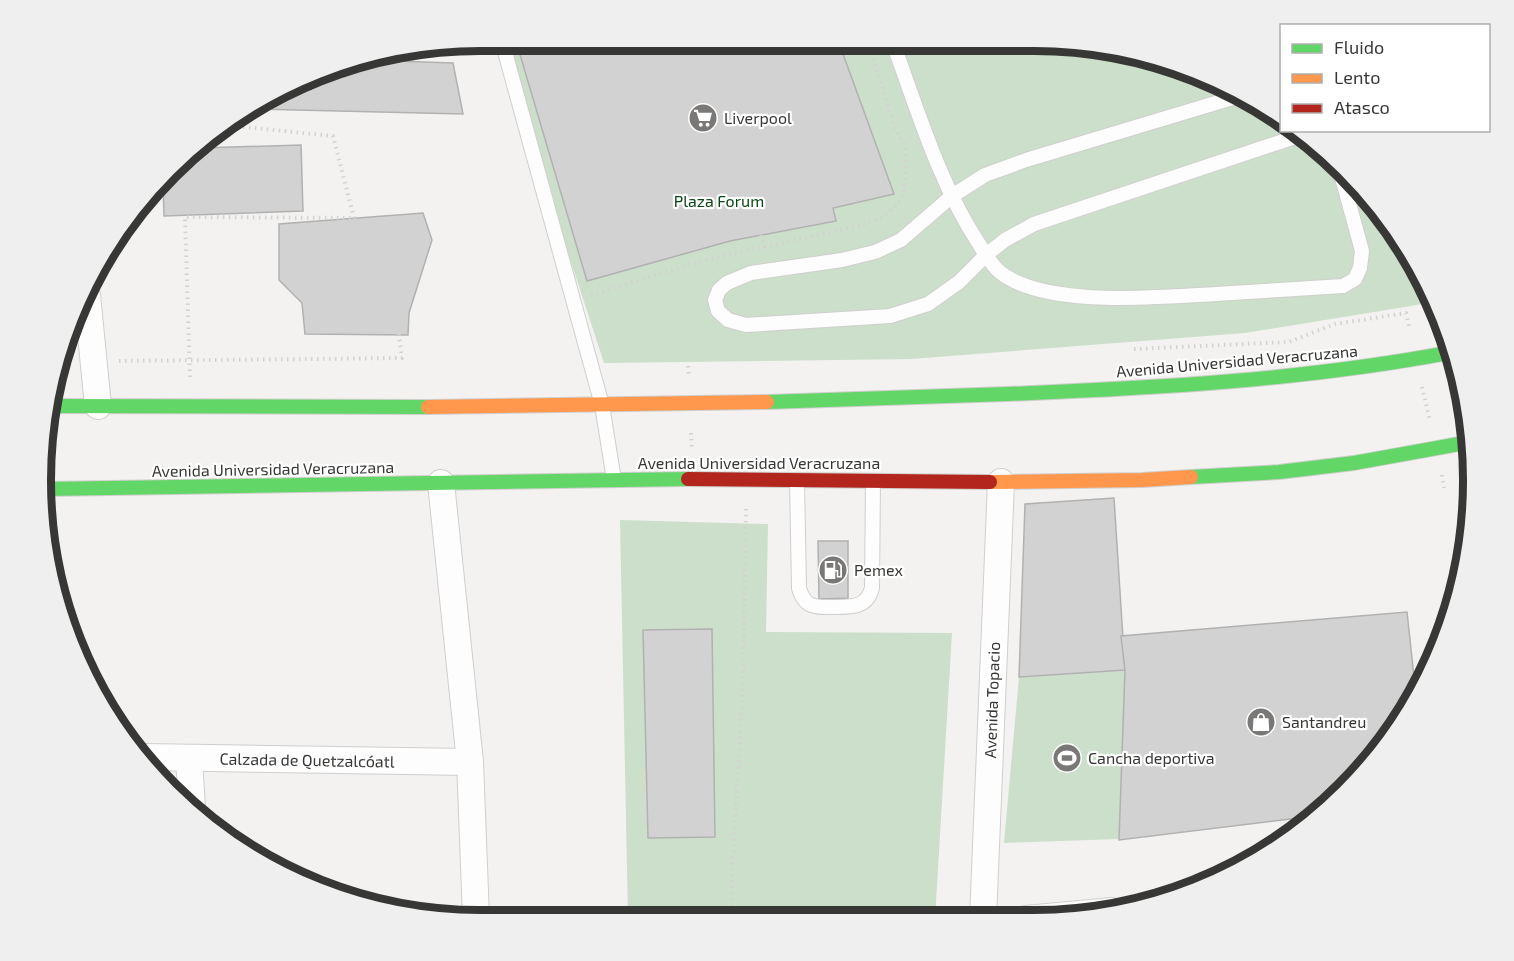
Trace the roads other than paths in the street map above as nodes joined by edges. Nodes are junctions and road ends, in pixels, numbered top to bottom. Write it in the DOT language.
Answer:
graph roads {
  1 [pos="505,51"];
  2 [pos="896,51"];
  3 [pos="1230,99"];
  4 [pos="1292,138"];
  5 [pos="1344,184"];
  6 [pos="952,196"];
  7 [pos="986,255"];
  8 [pos="88,306"];
  9 [pos="1444,354"];
  10 [pos="602,405"];
  11 [pos="58,406"];
  12 [pos="98,406"];
  13 [pos="64,420"];
  14 [pos="1461,444"];
  15 [pos="614,480"];
  16 [pos="797,481"];
  17 [pos="873,481"];
  18 [pos="1001,482"];
  19 [pos="441,483"];
  20 [pos="51,489"];
  21 [pos="153,757"];
  22 [pos="189,759"];
  23 [pos="470,762"];
  24 [pos="191,798"];
  25 [pos="476,910"];
  26 [pos="983,910"];
  1 -- 10 [label="lane"];
  2 -- 6 [label="lane"];
  3 -- 6 [label="lane"];
  4 -- 7 [label="lane"];
  5 -- 7 [label="lane"];
  6 -- 7 [label="lane"];
  6 -- 7 [label="lane"];
  8 -- 12 [label="street"];
  9 -- 10 [label="main road, Avenida Universidad Veracruzana"];
  10 -- 12 [label="main road, Avenida Universidad Veracruzana"];
  10 -- 15 [label="lane"];
  11 -- 12 [label="main road, Avenida Universidad Veracruzana"];
  12 -- 13 [label="main road"];
  14 -- 18 [label="main road, Avenida Universidad Veracruzana"];
  15 -- 16 [label="main road, Avenida Universidad Veracruzana"];
  15 -- 19 [label="main road, Avenida Universidad Veracruzana"];
  16 -- 17 [label="main road, Avenida Universidad Veracruzana"];
  16 -- 17 [label="lane"];
  17 -- 18 [label="main road, Avenida Universidad Veracruzana"];
  18 -- 26 [label="street, Avenida Topacio"];
  19 -- 20 [label="main road, Avenida Universidad Veracruzana"];
  19 -- 23 [label="street"];
  21 -- 22 [label="street, Calzada de Quetzalcóatl"];
  22 -- 23 [label="street, Calzada de Quetzalcóatl"];
  22 -- 24 [label="street"];
  23 -- 25 [label="street"];
}
